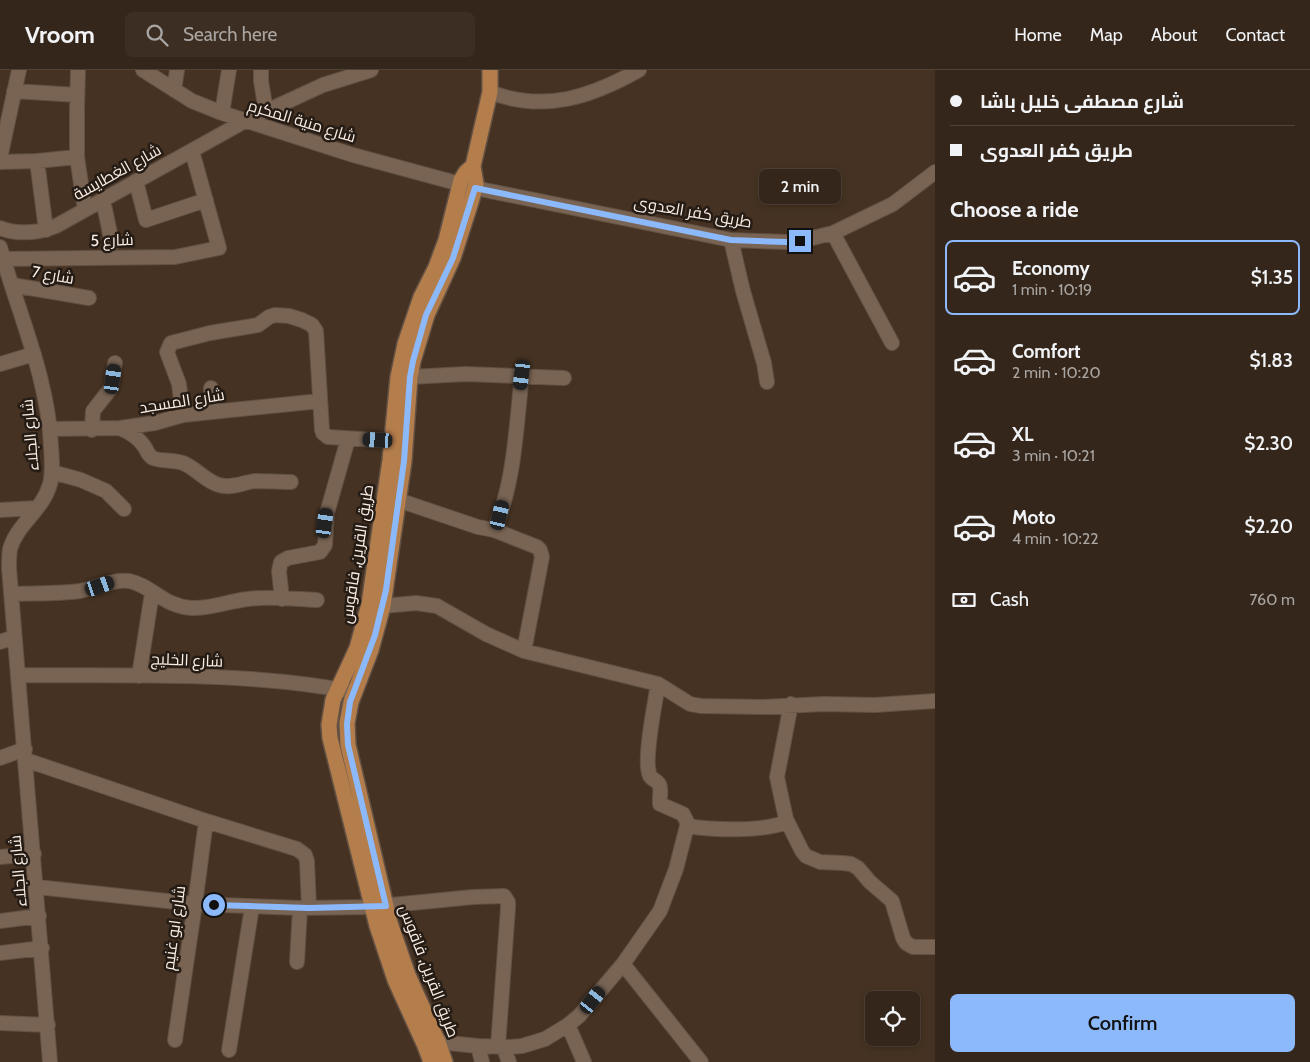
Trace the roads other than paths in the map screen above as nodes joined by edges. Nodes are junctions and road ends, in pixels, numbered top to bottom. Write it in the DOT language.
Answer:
graph roads {
  1 [pos="19,70"];
  2 [pos="78,70"];
  3 [pos="143,70"];
  4 [pos="177,70"];
  5 [pos="229,70"];
  6 [pos="261,70"];
  7 [pos="371,70"];
  8 [pos="490,70"];
  9 [pos="639,70"];
  10 [pos="174,90"];
  11 [pos="14,91"];
  12 [pos="490,92"];
  13 [pos="77,95"];
  14 [pos="266,111"];
  15 [pos="222,113"];
  16 [pos="245,121"];
  17 [pos="192,151"];
  18 [pos="77,157"];
  19 [pos="0,160"];
  20 [pos="37,161"];
  21 [pos="473,166"];
  22 [pos="935,172"];
  23 [pos="136,181"];
  24 [pos="460,185"];
  25 [pos="475,188"];
  26 [pos="103,200"];
  27 [pos="206,200"];
  28 [pos="84,210"];
  29 [pos="0,228"];
  30 [pos="46,230"];
  31 [pos="833,233"];
  32 [pos="731,240"];
  33 [pos="112,243"];
  34 [pos="1,252"];
  35 [pos="12,285"];
  36 [pos="89,298"];
  37 [pos="892,343"];
  38 [pos="34,354"];
  39 [pos="115,363"];
  40 [pos="0,364"];
  41 [pos="522,375"];
  42 [pos="410,377"];
  43 [pos="564,378"];
  44 [pos="767,382"];
  45 [pos="211,388"];
  46 [pos="320,401"];
  47 [pos="212,412"];
  48 [pos="183,415"];
  49 [pos="120,428"];
  50 [pos="50,429"];
  51 [pos="92,430"];
  52 [pos="348,439"];
  53 [pos="392,441"];
  54 [pos="397,461"];
  55 [pos="52,472"];
  56 [pos="291,482"];
  57 [pos="398,500"];
  58 [pos="37,508"];
  59 [pos="124,509"];
  60 [pos="0,510"];
  61 [pos="494,530"];
  62 [pos="386,535"];
  63 [pos="152,593"];
  64 [pos="11,594"];
  65 [pos="282,598"];
  66 [pos="317,600"];
  67 [pos="376,605"];
  68 [pos="14,637"];
  69 [pos="0,642"];
  70 [pos="524,651"];
  71 [pos="18,675"];
  72 [pos="139,676"];
  73 [pos="658,684"];
  74 [pos="338,689"];
  75 [pos="354,692"];
  76 [pos="935,701"];
  77 [pos="791,704"];
  78 [pos="25,755"];
  79 [pos="0,758"];
  80 [pos="206,821"];
  81 [pos="787,822"];
  82 [pos="687,826"];
  83 [pos="34,854"];
  84 [pos="0,857"];
  85 [pos="37,887"];
  86 [pos="195,904"];
  87 [pos="378,906"];
  88 [pos="252,907"];
  89 [pos="304,908"];
  90 [pos="39,916"];
  91 [pos="0,921"];
  92 [pos="935,947"];
  93 [pos="42,948"];
  94 [pos="0,953"];
  95 [pos="297,962"];
  96 [pos="623,964"];
  97 [pos="0,1023"];
  98 [pos="48,1025"];
  99 [pos="568,1025"];
  100 [pos="175,1040"];
  101 [pos="438,1042"];
  102 [pos="478,1046"];
  103 [pos="501,1046"];
  104 [pos="229,1050"];
  105 [pos="50,1062"];
  106 [pos="430,1062"];
  107 [pos="445,1062"];
  108 [pos="482,1062"];
  109 [pos="510,1062"];
  110 [pos="584,1062"];
  111 [pos="702,1062"];
  1 -- 11 [label="street"];
  2 -- 13 [label="street"];
  3 -- 10 [label="street, شارع منية المكرم"];
  4 -- 10 [label="street"];
  5 -- 15 [label="street"];
  6 -- 14 [label="street"];
  7 -- 14 [label="street, شارع الغطايسة"];
  8 -- 12 [label="main road, طريق القرين, فاقوس"];
  9 -- 12 [label="street"];
  10 -- 15 [label="street, شارع منية المكرم"];
  11 -- 13 [label="street"];
  11 -- 19 [label="street"];
  12 -- 21 [label="main road, طريق القرين, فاقوس"];
  13 -- 18 [label="street"];
  14 -- 16 [label="street, شارع الغطايسة"];
  15 -- 16 [label="street, شارع منية المكرم"];
  16 -- 17 [label="street, شارع الغطايسة"];
  16 -- 24 [label="street, شارع منية المكرم"];
  17 -- 23 [label="street, شارع الغطايسة"];
  17 -- 27 [label="street"];
  18 -- 20 [label="street"];
  18 -- 28 [label="street"];
  19 -- 20 [label="street"];
  20 -- 30 [label="street"];
  21 -- 24 [label="main road, طريق القرين, فاقوس"];
  21 -- 25 [label="main road, طريق القرين, فاقوس"];
  22 -- 31 [label="street, طريق كفر العدوى"];
  23 -- 26 [label="street, شارع الغطايسة"];
  23 -- 27 [label="street"];
  24 -- 25 [label="street, طريق كفر العدوى"];
  24 -- 53 [label="main road, طريق القرين, فاقوس"];
  25 -- 32 [label="street, طريق كفر العدوى"];
  25 -- 42 [label="main road, طريق القرين, فاقوس"];
  26 -- 28 [label="street, شارع الغطايسة"];
  26 -- 33 [label="street"];
  27 -- 34 [label="street, شارع 5"];
  28 -- 30 [label="street, شارع الغطايسة"];
  29 -- 30 [label="street, شارع الغطايسة"];
  31 -- 32 [label="street, طريق كفر العدوى"];
  31 -- 37 [label="street"];
  32 -- 44 [label="street"];
  34 -- 35 [label="street, شارع الجلاء"];
  35 -- 36 [label="street, شارع 7"];
  35 -- 38 [label="street, شارع الجلاء"];
  38 -- 40 [label="street"];
  38 -- 50 [label="street, شارع الجلاء"];
  39 -- 51 [label="street"];
  41 -- 42 [label="street"];
  41 -- 43 [label="street"];
  41 -- 61 [label="street"];
  42 -- 54 [label="main road, طريق القرين, فاقوس"];
  45 -- 47 [label="street"];
  46 -- 47 [label="street, شارع المسجد"];
  46 -- 48 [label="street"];
  46 -- 52 [label="street"];
  47 -- 48 [label="street, شارع المسجد"];
  48 -- 49 [label="street, شارع المسجد"];
  49 -- 51 [label="street, شارع المسجد"];
  49 -- 56 [label="street"];
  50 -- 51 [label="street, شارع المسجد"];
  50 -- 55 [label="street, شارع الجلاء"];
  52 -- 53 [label="street"];
  52 -- 65 [label="street"];
  53 -- 54 [label="main road, طريق القرين, فاقوس"];
  54 -- 57 [label="main road, طريق القرين, فاقوس"];
  54 -- 62 [label="main road, طريق القرين, فاقوس"];
  55 -- 58 [label="street, شارع الجلاء"];
  55 -- 59 [label="street"];
  57 -- 61 [label="street"];
  57 -- 62 [label="main road, طريق القرين, فاقوس"];
  58 -- 60 [label="street"];
  58 -- 64 [label="street, شارع الجلاء"];
  61 -- 70 [label="street"];
  62 -- 67 [label="main road, طريق القرين, فاقوس"];
  63 -- 64 [label="street"];
  63 -- 65 [label="street"];
  63 -- 72 [label="street"];
  64 -- 68 [label="street, شارع الجلاء"];
  65 -- 66 [label="street"];
  67 -- 70 [label="street"];
  67 -- 74 [label="main road, طريق القرين, فاقوس"];
  67 -- 75 [label="main road, طريق القرين, فاقوس"];
  68 -- 69 [label="street"];
  68 -- 71 [label="street, شارع الجلاء"];
  70 -- 73 [label="street"];
  71 -- 72 [label="street, شارع الخليج"];
  71 -- 78 [label="street, شارع الجلاء"];
  72 -- 74 [label="street, شارع الخليج"];
  73 -- 77 [label="street"];
  73 -- 82 [label="street"];
  74 -- 75 [label="street, شارع الخليج"];
  74 -- 87 [label="main road, طريق القرين, فاقوس"];
  75 -- 87 [label="main road, طريق القرين, فاقوس"];
  76 -- 77 [label="street"];
  77 -- 81 [label="street"];
  78 -- 79 [label="street"];
  78 -- 80 [label="street"];
  78 -- 83 [label="street, شارع الجلاء"];
  80 -- 86 [label="street, شارع ابو غنيم"];
  80 -- 89 [label="street"];
  81 -- 82 [label="street"];
  81 -- 92 [label="street"];
  82 -- 96 [label="street"];
  83 -- 84 [label="street"];
  83 -- 85 [label="street, شارع الجلاء"];
  85 -- 86 [label="street"];
  85 -- 90 [label="street, شارع الجلاء"];
  86 -- 88 [label="street"];
  86 -- 100 [label="street, شارع ابو غنيم"];
  87 -- 89 [label="street"];
  87 -- 101 [label="main road, طريق القرين, فاقوس"];
  87 -- 103 [label="street"];
  87 -- 106 [label="main road, طريق القرين, فاقوس"];
  88 -- 89 [label="street"];
  88 -- 104 [label="street"];
  89 -- 95 [label="street"];
  90 -- 91 [label="street"];
  90 -- 93 [label="street, شارع الجلاء"];
  93 -- 94 [label="street"];
  93 -- 98 [label="street, شارع الجلاء"];
  96 -- 99 [label="street"];
  96 -- 111 [label="street"];
  97 -- 98 [label="street"];
  98 -- 105 [label="street, شارع الجلاء"];
  99 -- 103 [label="street"];
  99 -- 110 [label="street"];
  101 -- 102 [label="street"];
  101 -- 107 [label="main road, طريق القرين, فاقوس"];
  102 -- 103 [label="street"];
  102 -- 108 [label="street"];
  103 -- 109 [label="street"];
}
